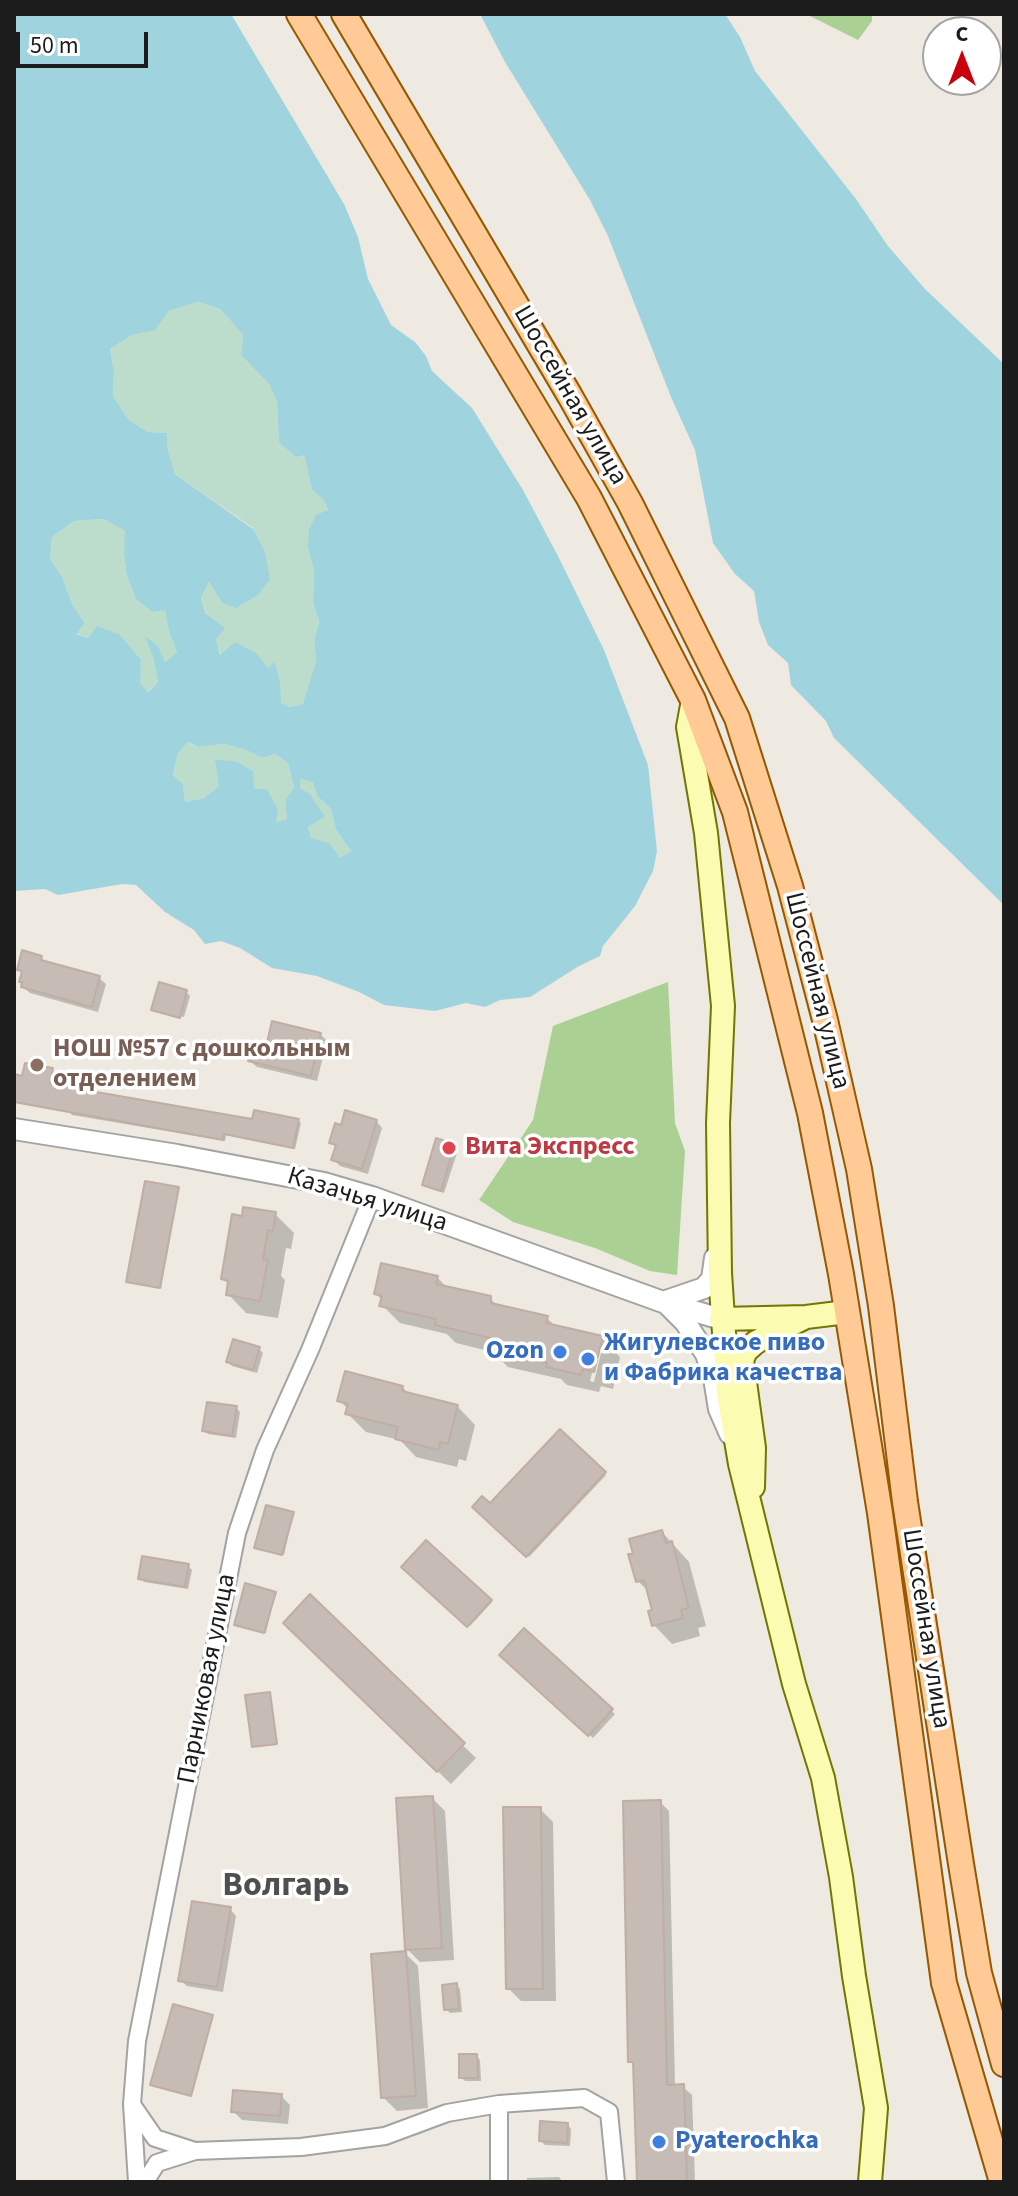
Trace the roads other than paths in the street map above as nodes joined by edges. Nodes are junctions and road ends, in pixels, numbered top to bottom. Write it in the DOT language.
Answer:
graph roads {
  1 [pos="299,14"];
  2 [pos="344,14"];
  3 [pos="693,700"];
  4 [pos="718,1123"];
  5 [pos="14,1129"];
  6 [pos="372,1197"];
  7 [pos="663,1302"];
  8 [pos="881,1306"];
  9 [pos="847,1312"];
  10 [pos="806,1317"];
  11 [pos="721,1319"];
  12 [pos="737,1449"];
  13 [pos="753,1518"];
  14 [pos="1004,2064"];
  15 [pos="132,2104"];
  16 [pos="499,2104"];
  17 [pos="195,2151"];
  18 [pos="137,2182"];
  19 [pos="145,2182"];
  20 [pos="499,2182"];
  21 [pos="616,2182"];
  22 [pos="870,2182"];
  23 [pos="1002,2182"];
  1 -- 3 [label="main road, Шоссейная улица"];
  2 -- 8 [label="main road, Шоссейная улица"];
  3 -- 4 [label="main road"];
  3 -- 9 [label="main road, Шоссейная улица"];
  4 -- 7 [label="street"];
  4 -- 11 [label="main road"];
  5 -- 6 [label="street, Казачья улица"];
  6 -- 7 [label="street, Казачья улица"];
  6 -- 15 [label="street, Парниковая улица"];
  7 -- 11 [label="street, Казачья улица"];
  7 -- 12 [label="street, Казачья улица"];
  8 -- 9 [label="main road, Казачья улица"];
  8 -- 14 [label="main road, Шоссейная улица"];
  9 -- 10 [label="main road, Казачья улица"];
  9 -- 23 [label="main road, Шоссейная улица"];
  10 -- 11 [label="main road, Казачья улица"];
  10 -- 13 [label="main road"];
  11 -- 12 [label="main road"];
  12 -- 13 [label="main road"];
  13 -- 22 [label="main road"];
  15 -- 17 [label="street"];
  15 -- 18 [label="street, Парниковая улица"];
  16 -- 17 [label="street"];
  16 -- 20 [label="street"];
  16 -- 21 [label="street"];
  17 -- 19 [label="street"];
}
